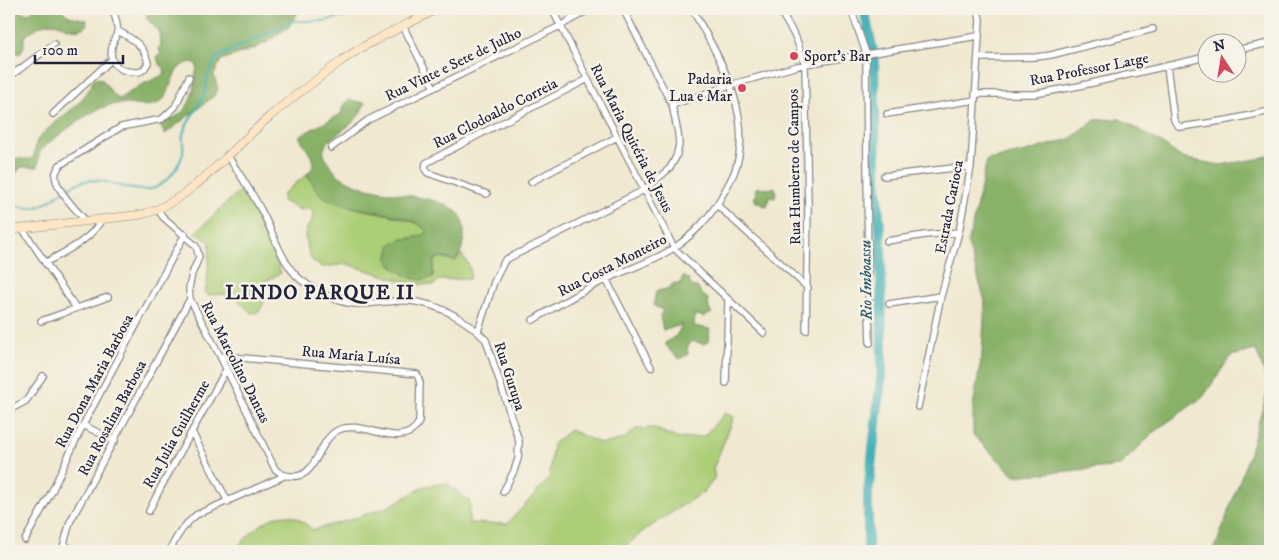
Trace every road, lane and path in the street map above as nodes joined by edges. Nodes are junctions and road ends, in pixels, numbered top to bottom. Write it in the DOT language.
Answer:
graph roads {
  1 [pos="113,9"];
  2 [pos="437,9"];
  3 [pos="552,9"];
  4 [pos="590,9"];
  5 [pos="623,9"];
  6 [pos="692,9"];
  7 [pos="779,9"];
  8 [pos="851,9"];
  9 [pos="978,9"];
  10 [pos="403,26"];
  11 [pos="560,26"];
  12 [pos="1153,29"];
  13 [pos="118,31"];
  14 [pos="978,36"];
  15 [pos="1270,43"];
  16 [pos="54,44"];
  17 [pos="1246,48"];
  18 [pos="868,53"];
  19 [pos="978,58"];
  20 [pos="1196,59"];
  21 [pos="111,60"];
  22 [pos="805,64"];
  23 [pos="1167,66"];
  24 [pos="9,77"];
  25 [pos="188,77"];
  26 [pos="588,79"];
  27 [pos="730,85"];
  28 [pos="434,88"];
  29 [pos="975,97"];
  30 [pos="672,106"];
  31 [pos="1270,111"];
  32 [pos="53,114"];
  33 [pos="887,114"];
  34 [pos="617,137"];
  35 [pos="331,148"];
  36 [pos="227,155"];
  37 [pos="971,166"];
  38 [pos="884,176"];
  39 [pos="531,182"];
  40 [pos="644,190"];
  41 [pos="487,194"];
  42 [pos="717,205"];
  43 [pos="158,210"];
  44 [pos="102,219"];
  45 [pos="86,221"];
  46 [pos="22,228"];
  47 [pos="9,230"];
  48 [pos="959,232"];
  49 [pos="185,234"];
  50 [pos="888,241"];
  51 [pos="674,248"];
  52 [pos="45,263"];
  53 [pos="606,279"];
  54 [pos="808,288"];
  55 [pos="941,296"];
  56 [pos="108,297"];
  57 [pos="190,299"];
  58 [pos="728,300"];
  59 [pos="890,304"];
  60 [pos="76,308"];
  61 [pos="533,320"];
  62 [pos="41,321"];
  63 [pos="806,330"];
  64 [pos="478,331"];
  65 [pos="764,333"];
  66 [pos="870,343"];
  67 [pos="220,356"];
  68 [pos="651,367"];
  69 [pos="226,370"];
  70 [pos="43,376"];
  71 [pos="726,383"];
  72 [pos="918,407"];
  73 [pos="9,410"];
  74 [pos="83,426"];
  75 [pos="192,432"];
  76 [pos="115,441"];
  77 [pos="284,476"];
  78 [pos="502,492"];
  79 [pos="228,502"];
  80 [pos="149,512"];
  81 [pos="25,540"];
  82 [pos="172,548"];
  83 [pos="63,549"];
  84 [pos="76,551"];
  1 -- 13 [label="street"];
  2 -- 10 [label="main road"];
  3 -- 11 [label="street, Rua Maria Quitéria de Jesus"];
  4 -- 11 [label="street, Rua Vinte e Sete de Julho"];
  5 -- 30 [label="street"];
  6 -- 27 [label="street, Rua Costa Monteiro"];
  7 -- 22 [label="street, Rua Humberto de Campos"];
  8 -- 18 [label="street"];
  9 -- 14 [label="street, Estrada Carioca"];
  10 -- 28 [label="street"];
  10 -- 36 [label="main road"];
  11 -- 26 [label="street, Rua Maria Quitéria de Jesus"];
  11 -- 28 [label="street, Rua Vinte e Sete de Julho"];
  12 -- 19 [label="street"];
  13 -- 21 [label="street"];
  13 -- 21 [label="street"];
  14 -- 18 [label="street"];
  14 -- 19 [label="street, Estrada Carioca"];
  15 -- 17 [label="street"];
  16 -- 24 [label="street"];
  18 -- 22 [label="street"];
  18 -- 66 [label="street"];
  19 -- 29 [label="street, Estrada Carioca"];
  20 -- 23 [label="street, Rua Professor Latge"];
  21 -- 32 [label="street"];
  22 -- 27 [label="street"];
  22 -- 54 [label="street, Rua Humberto de Campos"];
  23 -- 29 [label="street, Rua Professor Latge"];
  23 -- 31 [label="street"];
  25 -- 45 [label="street"];
  26 -- 34 [label="street, Rua Maria Quitéria de Jesus"];
  26 -- 41 [label="street, Rua Clodoaldo Correia"];
  27 -- 30 [label="street"];
  27 -- 42 [label="street, Rua Costa Monteiro"];
  28 -- 35 [label="street, Rua Vinte e Sete de Julho"];
  29 -- 33 [label="street, Rua Professor Latge"];
  29 -- 37 [label="street, Estrada Carioca"];
  30 -- 40 [label="street"];
  34 -- 39 [label="street"];
  34 -- 40 [label="street, Rua Maria Quitéria de Jesus"];
  36 -- 43 [label="main road"];
  36 -- 64 [label="street, Rua Gurupa"];
  37 -- 38 [label="street"];
  37 -- 48 [label="street, Estrada Carioca"];
  40 -- 51 [label="street, Rua Maria Quitéria de Jesus"];
  40 -- 64 [label="street"];
  42 -- 51 [label="street, Rua Costa Monteiro"];
  42 -- 54 [label="street"];
  43 -- 44 [label="main road"];
  43 -- 49 [label="street, Rua Marcolino Dantas"];
  44 -- 45 [label="main road"];
  44 -- 52 [label="street"];
  45 -- 46 [label="main road"];
  46 -- 47 [label="main road"];
  46 -- 52 [label="street"];
  48 -- 50 [label="street"];
  48 -- 55 [label="street, Estrada Carioca"];
  49 -- 57 [label="street, Rua Marcolino Dantas"];
  49 -- 74 [label="street, Rua Dona Maria Barbosa"];
  51 -- 53 [label="street, Rua Costa Monteiro"];
  51 -- 58 [label="street, Rua Maria Quitéria de Jesus"];
  52 -- 60 [label="street"];
  53 -- 61 [label="street, Rua Costa Monteiro"];
  53 -- 68 [label="street"];
  54 -- 63 [label="street, Rua Humberto de Campos"];
  55 -- 59 [label="street"];
  55 -- 72 [label="street, Estrada Carioca"];
  56 -- 60 [label="street"];
  57 -- 67 [label="street, Rua Marcolino Dantas"];
  57 -- 76 [label="street, Rua Rosalina Barbosa"];
  58 -- 65 [label="street, Rua Maria Quitéria de Jesus"];
  58 -- 71 [label="street"];
  60 -- 62 [label="street"];
  64 -- 78 [label="street, Rua Gurupa"];
  67 -- 69 [label="street, Rua Marcolino Dantas"];
  67 -- 77 [label="street, Rua Maria Luísa"];
  69 -- 75 [label="street, Rua Julia Guilherme"];
  69 -- 77 [label="street, Rua Marcolino Dantas"];
  70 -- 73 [label="street"];
  74 -- 76 [label="street"];
  74 -- 81 [label="street, Rua Dona Maria Barbosa"];
  75 -- 79 [label="street"];
  75 -- 80 [label="street, Rua Julia Guilherme"];
  76 -- 83 [label="street, Rua Rosalina Barbosa"];
  77 -- 79 [label="street"];
  79 -- 82 [label="street"];
  83 -- 84 [label="street"];
}
